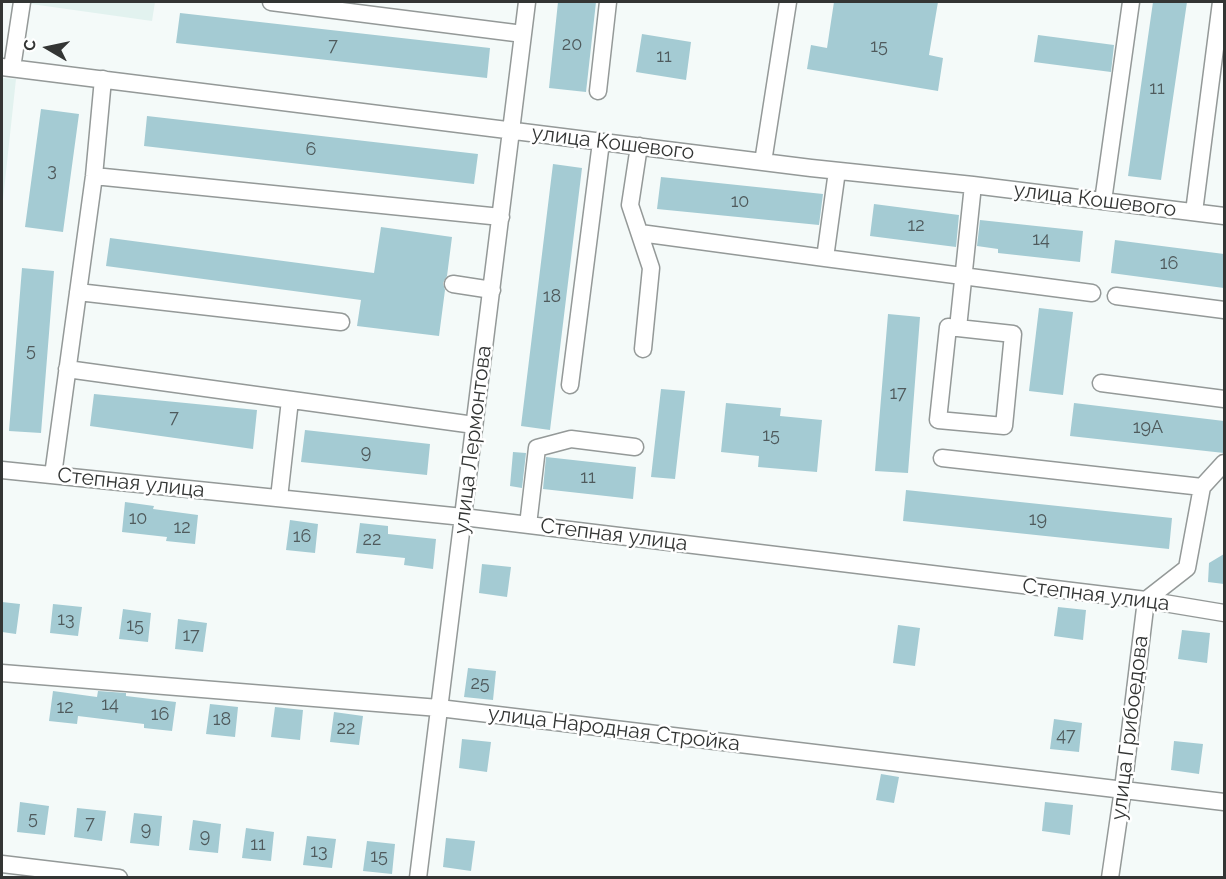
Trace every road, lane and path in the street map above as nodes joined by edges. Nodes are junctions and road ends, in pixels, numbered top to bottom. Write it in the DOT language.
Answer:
graph roads {
  1 [pos="22,2"];
  2 [pos="271,2"];
  3 [pos="527,2"];
  4 [pos="608,2"];
  5 [pos="788,2"];
  6 [pos="1131,2"];
  7 [pos="1221,2"];
  8 [pos="524,34"];
  9 [pos="7,67"];
  10 [pos="103,79"];
  11 [pos="598,91"];
  12 [pos="511,130"];
  13 [pos="601,142"];
  14 [pos="639,146"];
  15 [pos="763,162"];
  16 [pos="837,171"];
  17 [pos="94,176"];
  18 [pos="973,185"];
  19 [pos="1103,201"];
  20 [pos="1194,212"];
  21 [pos="1224,216"];
  22 [pos="501,217"];
  23 [pos="640,233"];
  24 [pos="825,258"];
  25 [pos="964,276"];
  26 [pos="453,285"];
  27 [pos="492,290"];
  28 [pos="78,292"];
  29 [pos="1092,293"];
  30 [pos="1116,296"];
  31 [pos="1224,310"];
  32 [pos="341,322"];
  33 [pos="958,328"];
  34 [pos="643,349"];
  35 [pos="68,369"];
  36 [pos="1101,383"];
  37 [pos="570,386"];
  38 [pos="1224,399"];
  39 [pos="290,400"];
  40 [pos="474,425"];
  41 [pos="635,447"];
  42 [pos="942,458"];
  43 [pos="1224,463"];
  44 [pos="2,470"];
  45 [pos="53,475"];
  46 [pos="1202,487"];
  47 [pos="279,498"];
  48 [pos="463,517"];
  49 [pos="528,525"];
  50 [pos="1146,600"];
  51 [pos="1224,613"];
  52 [pos="2,673"];
  53 [pos="439,708"];
  54 [pos="1123,789"];
  55 [pos="1224,801"];
  56 [pos="2,864"];
  57 [pos="119,878"];
  58 [pos="418,878"];
  59 [pos="1110,878"];
  1 -- 9 [label="street"];
  2 -- 8 [label="street"];
  3 -- 8 [label="street, улица Лермонтова"];
  4 -- 11 [label="street"];
  5 -- 15 [label="street"];
  6 -- 19 [label="street"];
  7 -- 20 [label="street"];
  8 -- 12 [label="street, улица Лермонтова"];
  9 -- 10 [label="street, улица Кошевого"];
  10 -- 12 [label="street, улица Кошевого"];
  10 -- 17 [label="street"];
  12 -- 13 [label="street, улица Кошевого"];
  12 -- 22 [label="street, улица Лермонтова"];
  13 -- 14 [label="street, улица Кошевого"];
  13 -- 37 [label="street"];
  14 -- 15 [label="street, улица Кошевого"];
  14 -- 23 [label="street"];
  15 -- 16 [label="street, улица Кошевого"];
  16 -- 18 [label="street, улица Кошевого"];
  16 -- 24 [label="street"];
  17 -- 22 [label="street"];
  17 -- 28 [label="street"];
  18 -- 19 [label="street, улица Кошевого"];
  18 -- 25 [label="street"];
  19 -- 20 [label="street, улица Кошевого"];
  20 -- 21 [label="street, улица Кошевого"];
  22 -- 27 [label="street, улица Лермонтова"];
  23 -- 24 [label="street"];
  23 -- 34 [label="street"];
  24 -- 25 [label="street"];
  25 -- 29 [label="street"];
  25 -- 33 [label="street"];
  26 -- 27 [label="street"];
  27 -- 40 [label="street, улица Лермонтова"];
  28 -- 32 [label="street"];
  28 -- 35 [label="street"];
  30 -- 31 [label="street"];
  33 -- 33 [label="street"];
  35 -- 39 [label="street"];
  35 -- 45 [label="street"];
  36 -- 38 [label="street"];
  39 -- 40 [label="street"];
  39 -- 47 [label="street"];
  40 -- 48 [label="street, улица Лермонтова"];
  41 -- 49 [label="street"];
  42 -- 46 [label="street"];
  43 -- 46 [label="street"];
  44 -- 45 [label="street, Степная улица"];
  45 -- 47 [label="street, Степная улица"];
  46 -- 50 [label="street"];
  47 -- 48 [label="street, Степная улица"];
  48 -- 49 [label="street, Степная улица"];
  48 -- 53 [label="street, улица Лермонтова"];
  49 -- 50 [label="street, Степная улица"];
  50 -- 51 [label="street, Степная улица"];
  50 -- 54 [label="street, улица Грибоедова"];
  52 -- 53 [label="street, улица Народная Стройка"];
  53 -- 54 [label="street, улица Народная Стройка"];
  53 -- 58 [label="street, улица Лермонтова"];
  54 -- 55 [label="street, улица Народная Стройка"];
  54 -- 59 [label="street, улица Грибоедова"];
  56 -- 57 [label="street"];
}
